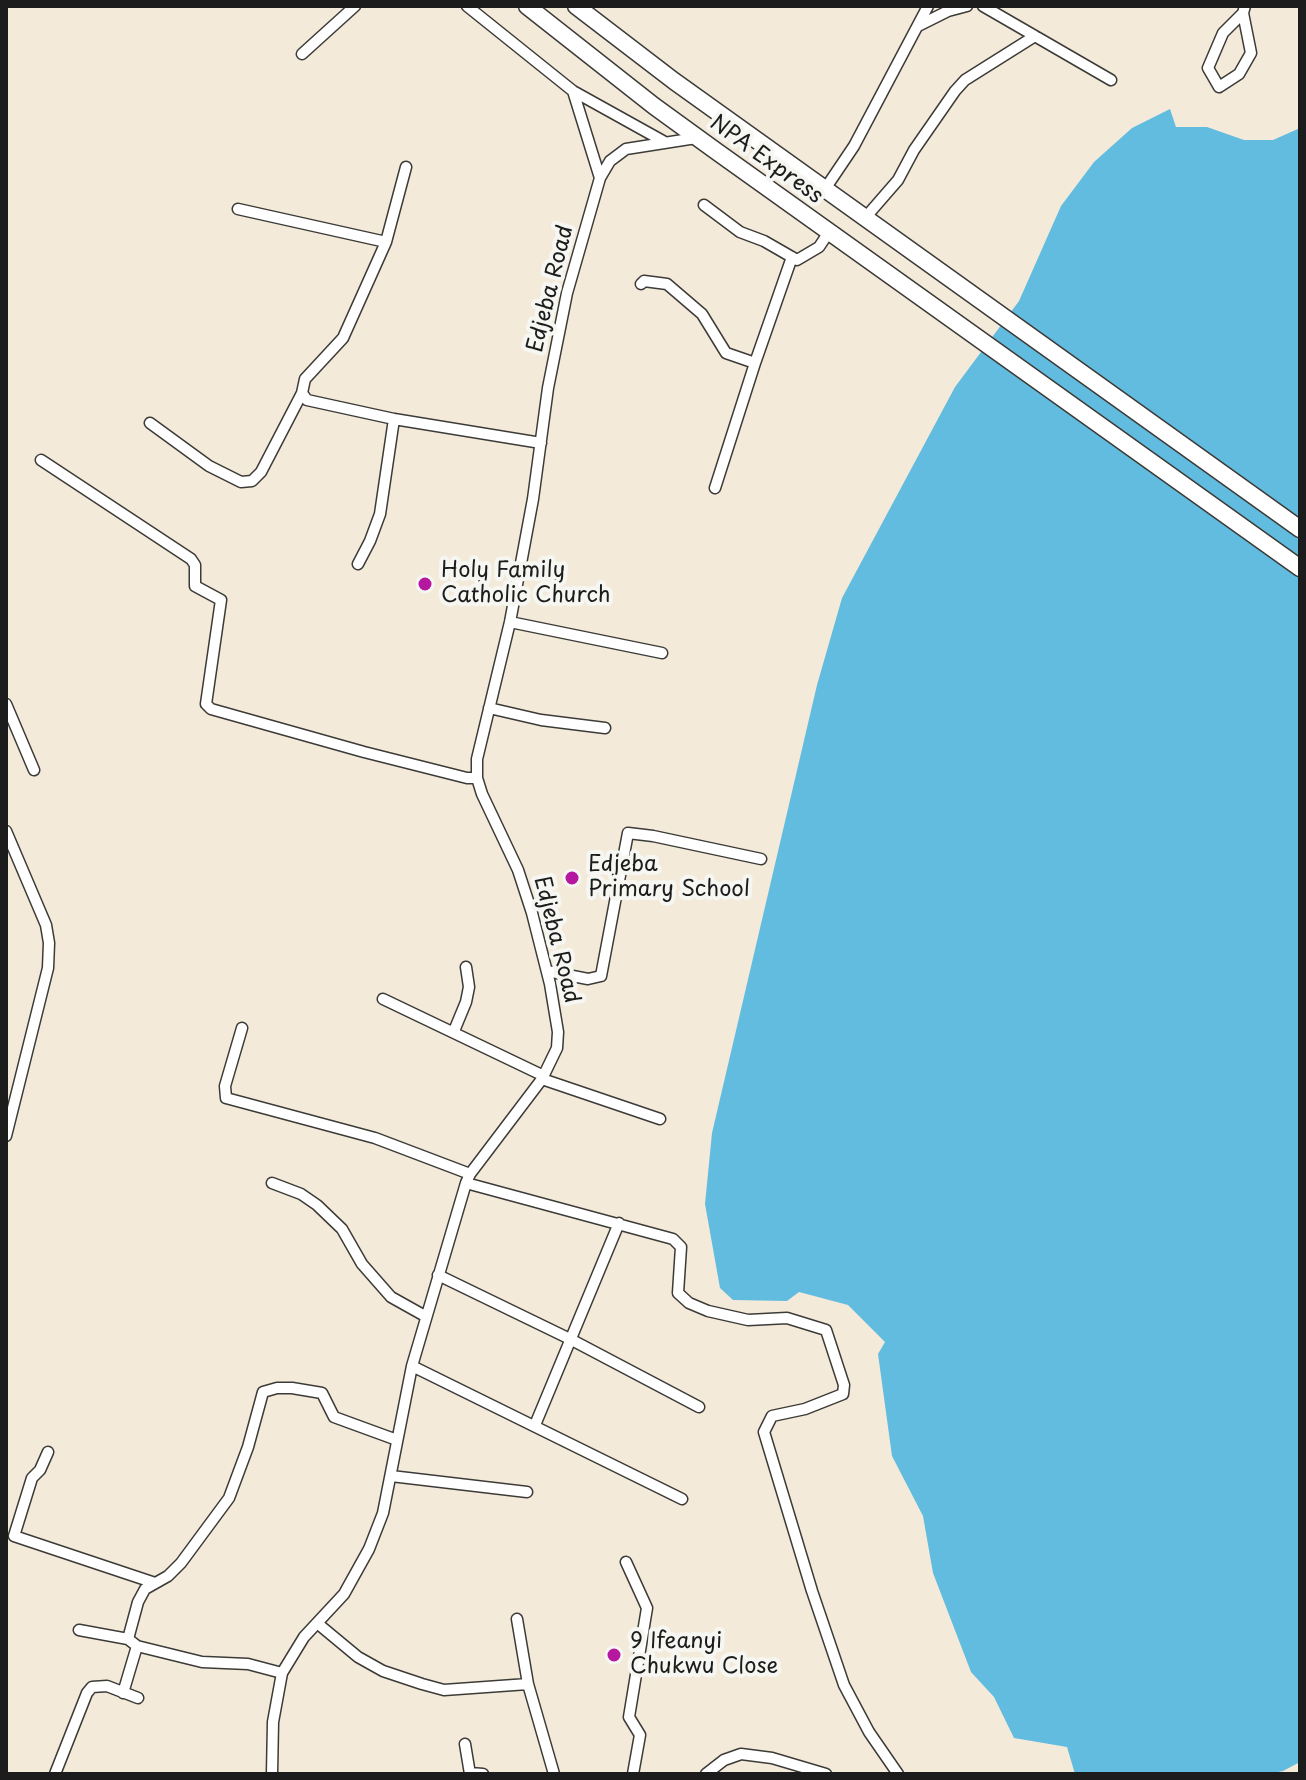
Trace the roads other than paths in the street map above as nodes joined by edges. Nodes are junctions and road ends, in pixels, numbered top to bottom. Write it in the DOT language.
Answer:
graph roads {
  1 [pos="355,6"];
  2 [pos="467,6"];
  3 [pos="527,6"];
  4 [pos="576,6"];
  5 [pos="928,6"];
  6 [pos="967,6"];
  7 [pos="983,6"];
  8 [pos="1244,10"];
  9 [pos="915,28"];
  10 [pos="1035,36"];
  11 [pos="302,54"];
  12 [pos="1111,80"];
  13 [pos="573,91"];
  14 [pos="697,138"];
  15 [pos="663,141"];
  16 [pos="406,167"];
  17 [pos="600,178"];
  18 [pos="825,189"];
  19 [pos="704,205"];
  20 [pos="238,209"];
  21 [pos="865,218"];
  22 [pos="829,232"];
  23 [pos="386,242"];
  24 [pos="792,257"];
  25 [pos="641,284"];
  26 [pos="755,363"];
  27 [pos="302,393"];
  28 [pos="394,419"];
  29 [pos="150,423"];
  30 [pos="541,443"];
  31 [pos="41,460"];
  32 [pos="715,488"];
  33 [pos="1300,529"];
  34 [pos="358,564"];
  35 [pos="1300,568"];
  36 [pos="510,622"];
  37 [pos="662,653"];
  38 [pos="6,704"];
  39 [pos="489,708"];
  40 [pos="605,728"];
  41 [pos="34,770"];
  42 [pos="477,778"];
  43 [pos="6,831"];
  44 [pos="761,859"];
  45 [pos="466,967"];
  46 [pos="547,971"];
  47 [pos="383,999"];
  48 [pos="242,1028"];
  49 [pos="454,1031"];
  50 [pos="543,1077"];
  51 [pos="660,1119"];
  52 [pos="6,1136"];
  53 [pos="468,1178"];
  54 [pos="272,1183"];
  55 [pos="619,1223"];
  56 [pos="438,1275"];
  57 [pos="425,1316"];
  58 [pos="570,1339"];
  59 [pos="412,1366"];
  60 [pos="699,1407"];
  61 [pos="535,1425"];
  62 [pos="397,1440"];
  63 [pos="48,1452"];
  64 [pos="391,1476"];
  65 [pos="527,1492"];
  66 [pos="682,1499"];
  67 [pos="626,1562"];
  68 [pos="155,1583"];
  69 [pos="517,1619"];
  70 [pos="317,1623"];
  71 [pos="79,1630"];
  72 [pos="132,1643"];
  73 [pos="282,1673"];
  74 [pos="528,1684"];
  75 [pos="123,1693"];
  76 [pos="138,1698"];
  77 [pos="465,1744"];
  78 [pos="55,1774"];
  79 [pos="272,1774"];
  80 [pos="470,1774"];
  81 [pos="483,1774"];
  82 [pos="554,1774"];
  83 [pos="633,1774"];
  84 [pos="706,1774"];
  85 [pos="826,1774"];
  86 [pos="898,1774"];
  1 -- 11 [label="street"];
  2 -- 13 [label="street"];
  3 -- 14 [label="main road, NPA Express"];
  4 -- 18 [label="main road, NPA Express"];
  5 -- 9 [label="street"];
  6 -- 9 [label="street"];
  7 -- 10 [label="street"];
  8 -- 8 [label="street"];
  9 -- 18 [label="street"];
  10 -- 12 [label="street"];
  10 -- 21 [label="street"];
  13 -- 15 [label="street"];
  13 -- 17 [label="street"];
  14 -- 15 [label="street, Edjeba Road"];
  14 -- 22 [label="main road, NPA Express"];
  15 -- 17 [label="street, Edjeba Road"];
  16 -- 23 [label="street"];
  17 -- 30 [label="street, Edjeba Road"];
  18 -- 21 [label="main road, NPA Express"];
  19 -- 24 [label="street"];
  20 -- 23 [label="street"];
  21 -- 33 [label="main road, NPA Express"];
  22 -- 24 [label="street"];
  22 -- 35 [label="main road, NPA Express"];
  23 -- 27 [label="street"];
  24 -- 26 [label="street"];
  25 -- 26 [label="street"];
  26 -- 32 [label="street"];
  27 -- 28 [label="street"];
  27 -- 29 [label="street"];
  28 -- 30 [label="street"];
  28 -- 34 [label="street"];
  30 -- 36 [label="street, Edjeba Road"];
  31 -- 42 [label="street"];
  36 -- 37 [label="street"];
  36 -- 39 [label="street, Edjeba Road"];
  38 -- 41 [label="street"];
  39 -- 40 [label="street"];
  39 -- 42 [label="street, Edjeba Road"];
  42 -- 46 [label="street, Edjeba Road"];
  43 -- 52 [label="street"];
  44 -- 46 [label="street"];
  45 -- 49 [label="street"];
  46 -- 50 [label="street, Edjeba Road"];
  47 -- 49 [label="street"];
  48 -- 53 [label="street"];
  49 -- 50 [label="street"];
  50 -- 51 [label="street"];
  50 -- 53 [label="street, Edjeba Road"];
  53 -- 55 [label="street"];
  53 -- 56 [label="street, Edjeba Road"];
  54 -- 57 [label="street"];
  55 -- 58 [label="street"];
  55 -- 86 [label="street"];
  56 -- 57 [label="street, Edjeba Road"];
  56 -- 58 [label="street"];
  57 -- 59 [label="street, Edjeba Road"];
  58 -- 60 [label="street"];
  58 -- 61 [label="street"];
  59 -- 61 [label="street"];
  59 -- 62 [label="street, Edjeba Road"];
  61 -- 66 [label="street"];
  62 -- 64 [label="street, Edjeba Road"];
  62 -- 68 [label="street"];
  63 -- 68 [label="street"];
  64 -- 65 [label="street"];
  64 -- 70 [label="street, Edjeba Road"];
  67 -- 83 [label="street"];
  68 -- 72 [label="street"];
  69 -- 74 [label="street"];
  70 -- 73 [label="street, Edjeba Road"];
  70 -- 74 [label="street"];
  71 -- 72 [label="street"];
  72 -- 73 [label="street"];
  72 -- 75 [label="street"];
  73 -- 79 [label="street, Edjeba Road"];
  74 -- 82 [label="street"];
  75 -- 76 [label="street"];
  75 -- 78 [label="street"];
  77 -- 80 [label="street"];
  80 -- 81 [label="street"];
  84 -- 85 [label="street"];
}
